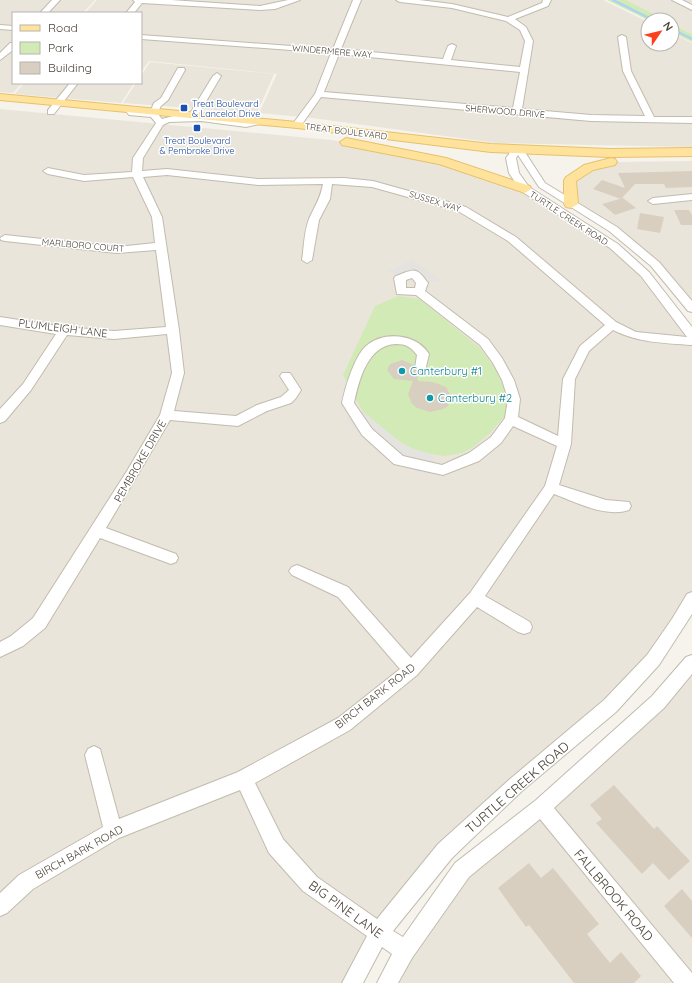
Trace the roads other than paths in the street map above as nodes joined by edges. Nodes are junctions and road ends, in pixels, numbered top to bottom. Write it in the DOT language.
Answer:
graph roads {
  1 [pos="56,0"];
  2 [pos="137,0"];
  3 [pos="140,0"];
  4 [pos="296,0"];
  5 [pos="357,0"];
  6 [pos="400,0"];
  7 [pos="547,0"];
  8 [pos="676,0"];
  9 [pos="423,1"];
  10 [pos="692,8"];
  11 [pos="45,12"];
  12 [pos="131,12"];
  13 [pos="509,19"];
  14 [pos="0,27"];
  15 [pos="12,28"];
  16 [pos="142,37"];
  17 [pos="622,37"];
  18 [pos="12,46"];
  19 [pos="452,46"];
  20 [pos="336,51"];
  21 [pos="0,58"];
  22 [pos="447,61"];
  23 [pos="181,70"];
  24 [pos="523,70"];
  25 [pos="217,76"];
  26 [pos="73,84"];
  27 [pos="319,94"];
  28 [pos="0,97"];
  29 [pos="59,102"];
  30 [pos="0,109"];
  31 [pos="51,112"];
  32 [pos="516,112"];
  33 [pos="160,116"];
  34 [pos="193,116"];
  35 [pos="651,120"];
  36 [pos="692,120"];
  37 [pos="256,122"];
  38 [pos="297,126"];
  39 [pos="331,140"];
  40 [pos="692,152"];
  41 [pos="514,153"];
  42 [pos="527,159"];
  43 [pos="611,162"];
  44 [pos="692,162"];
  45 [pos="48,171"];
  46 [pos="137,175"];
  47 [pos="328,181"];
  48 [pos="525,189"];
  49 [pos="692,197"];
  50 [pos="653,201"];
  51 [pos="571,204"];
  52 [pos="5,238"];
  53 [pos="160,246"];
  54 [pos="307,260"];
  55 [pos="419,292"];
  56 [pos="692,308"];
  57 [pos="0,322"];
  58 [pos="612,325"];
  59 [pos="173,330"];
  60 [pos="64,331"];
  61 [pos="692,335"];
  62 [pos="692,341"];
  63 [pos="421,368"];
  64 [pos="286,376"];
  65 [pos="166,415"];
  66 [pos="0,418"];
  67 [pos="511,418"];
  68 [pos="564,444"];
  69 [pos="551,488"];
  70 [pos="624,506"];
  71 [pos="98,531"];
  72 [pos="170,558"];
  73 [pos="297,571"];
  74 [pos="475,598"];
  75 [pos="692,599"];
  76 [pos="524,627"];
  77 [pos="0,650"];
  78 [pos="692,662"];
  79 [pos="411,670"];
  80 [pos="94,755"];
  81 [pos="244,779"];
  82 [pos="542,806"];
  83 [pos="113,831"];
  84 [pos="0,906"];
  85 [pos="379,933"];
  86 [pos="405,951"];
  87 [pos="352,983"];
  88 [pos="388,983"];
  89 [pos="687,983"];
  1 -- 11 [label="street"];
  2 -- 3 [label="street"];
  3 -- 4 [label="street"];
  3 -- 12 [label="street"];
  5 -- 20 [label="street"];
  6 -- 9 [label="street"];
  7 -- 13 [label="street"];
  8 -- 10 [label="street"];
  9 -- 13 [label="street"];
  13 -- 24 [label="street"];
  14 -- 15 [label="street"];
  16 -- 20 [label="street, WINDERMERE WAY"];
  17 -- 35 [label="street"];
  18 -- 21 [label="street"];
  19 -- 22 [label="street"];
  20 -- 22 [label="street, WINDERMERE WAY"];
  20 -- 27 [label="street"];
  22 -- 24 [label="street, WINDERMERE WAY"];
  23 -- 33 [label="street"];
  24 -- 32 [label="street"];
  25 -- 34 [label="street"];
  26 -- 29 [label="street"];
  27 -- 32 [label="street, SHERWOOD DRIVE"];
  27 -- 38 [label="street"];
  28 -- 29 [label="main road, TREAT BOULEVARD"];
  29 -- 31 [label="street"];
  29 -- 33 [label="main road, TREAT BOULEVARD"];
  30 -- 31 [label="main road, TREAT BOULEVARD"];
  31 -- 33 [label="main road, TREAT BOULEVARD"];
  32 -- 35 [label="street, SHERWOOD DRIVE"];
  33 -- 34 [label="main road, TREAT BOULEVARD"];
  33 -- 37 [label="street"];
  33 -- 39 [label="main road, TREAT BOULEVARD"];
  33 -- 46 [label="street"];
  34 -- 37 [label="main road, TREAT BOULEVARD"];
  35 -- 36 [label="street, SHERWOOD DRIVE"];
  37 -- 38 [label="main road, TREAT BOULEVARD"];
  38 -- 41 [label="main road, TREAT BOULEVARD"];
  39 -- 41 [label="main road, TREAT BOULEVARD"];
  39 -- 48 [label="main road"];
  40 -- 41 [label="main road, TREAT BOULEVARD"];
  41 -- 42 [label="main road, TREAT BOULEVARD"];
  41 -- 48 [label="street, TURTLE CREEK ROAD"];
  42 -- 43 [label="main road, TREAT BOULEVARD"];
  42 -- 51 [label="street, TURTLE CREEK ROAD"];
  43 -- 44 [label="main road, TREAT BOULEVARD"];
  43 -- 51 [label="main road"];
  45 -- 46 [label="street, SUSSEX WAY"];
  46 -- 47 [label="street, SUSSEX WAY"];
  46 -- 53 [label="street, PEMBROKE DRIVE"];
  47 -- 54 [label="street"];
  47 -- 58 [label="street, SUSSEX WAY"];
  48 -- 61 [label="street, TURTLE CREEK ROAD"];
  49 -- 50 [label="street"];
  51 -- 56 [label="street, TURTLE CREEK ROAD"];
  52 -- 53 [label="street, MARLBORO COURT"];
  53 -- 59 [label="street, PEMBROKE DRIVE"];
  55 -- 67 [label="street"];
  57 -- 60 [label="street, PLUMLEIGH LANE"];
  58 -- 62 [label="street, SUSSEX WAY"];
  58 -- 68 [label="street, BIRCH BARK ROAD"];
  59 -- 60 [label="street, PLUMLEIGH LANE"];
  59 -- 65 [label="street, PEMBROKE DRIVE"];
  60 -- 66 [label="street"];
  63 -- 67 [label="street"];
  64 -- 65 [label="street"];
  65 -- 71 [label="street, PEMBROKE DRIVE"];
  67 -- 68 [label="street"];
  68 -- 69 [label="street, BIRCH BARK ROAD"];
  69 -- 70 [label="street"];
  69 -- 74 [label="street, BIRCH BARK ROAD"];
  71 -- 72 [label="street"];
  71 -- 77 [label="street, PEMBROKE DRIVE"];
  73 -- 79 [label="street"];
  74 -- 76 [label="street"];
  74 -- 79 [label="street, BIRCH BARK ROAD"];
  75 -- 85 [label="street, TURTLE CREEK ROAD"];
  78 -- 82 [label="street"];
  79 -- 81 [label="street, BIRCH BARK ROAD"];
  80 -- 83 [label="street"];
  81 -- 83 [label="street, BIRCH BARK ROAD"];
  81 -- 85 [label="street, BIG PINE LANE"];
  82 -- 86 [label="street"];
  82 -- 89 [label="street, FALLBROOK ROAD"];
  83 -- 84 [label="street, BIRCH BARK ROAD"];
  85 -- 86 [label="street, BIG PINE LANE"];
  85 -- 87 [label="street, TURTLE CREEK ROAD"];
  86 -- 88 [label="street"];
}
